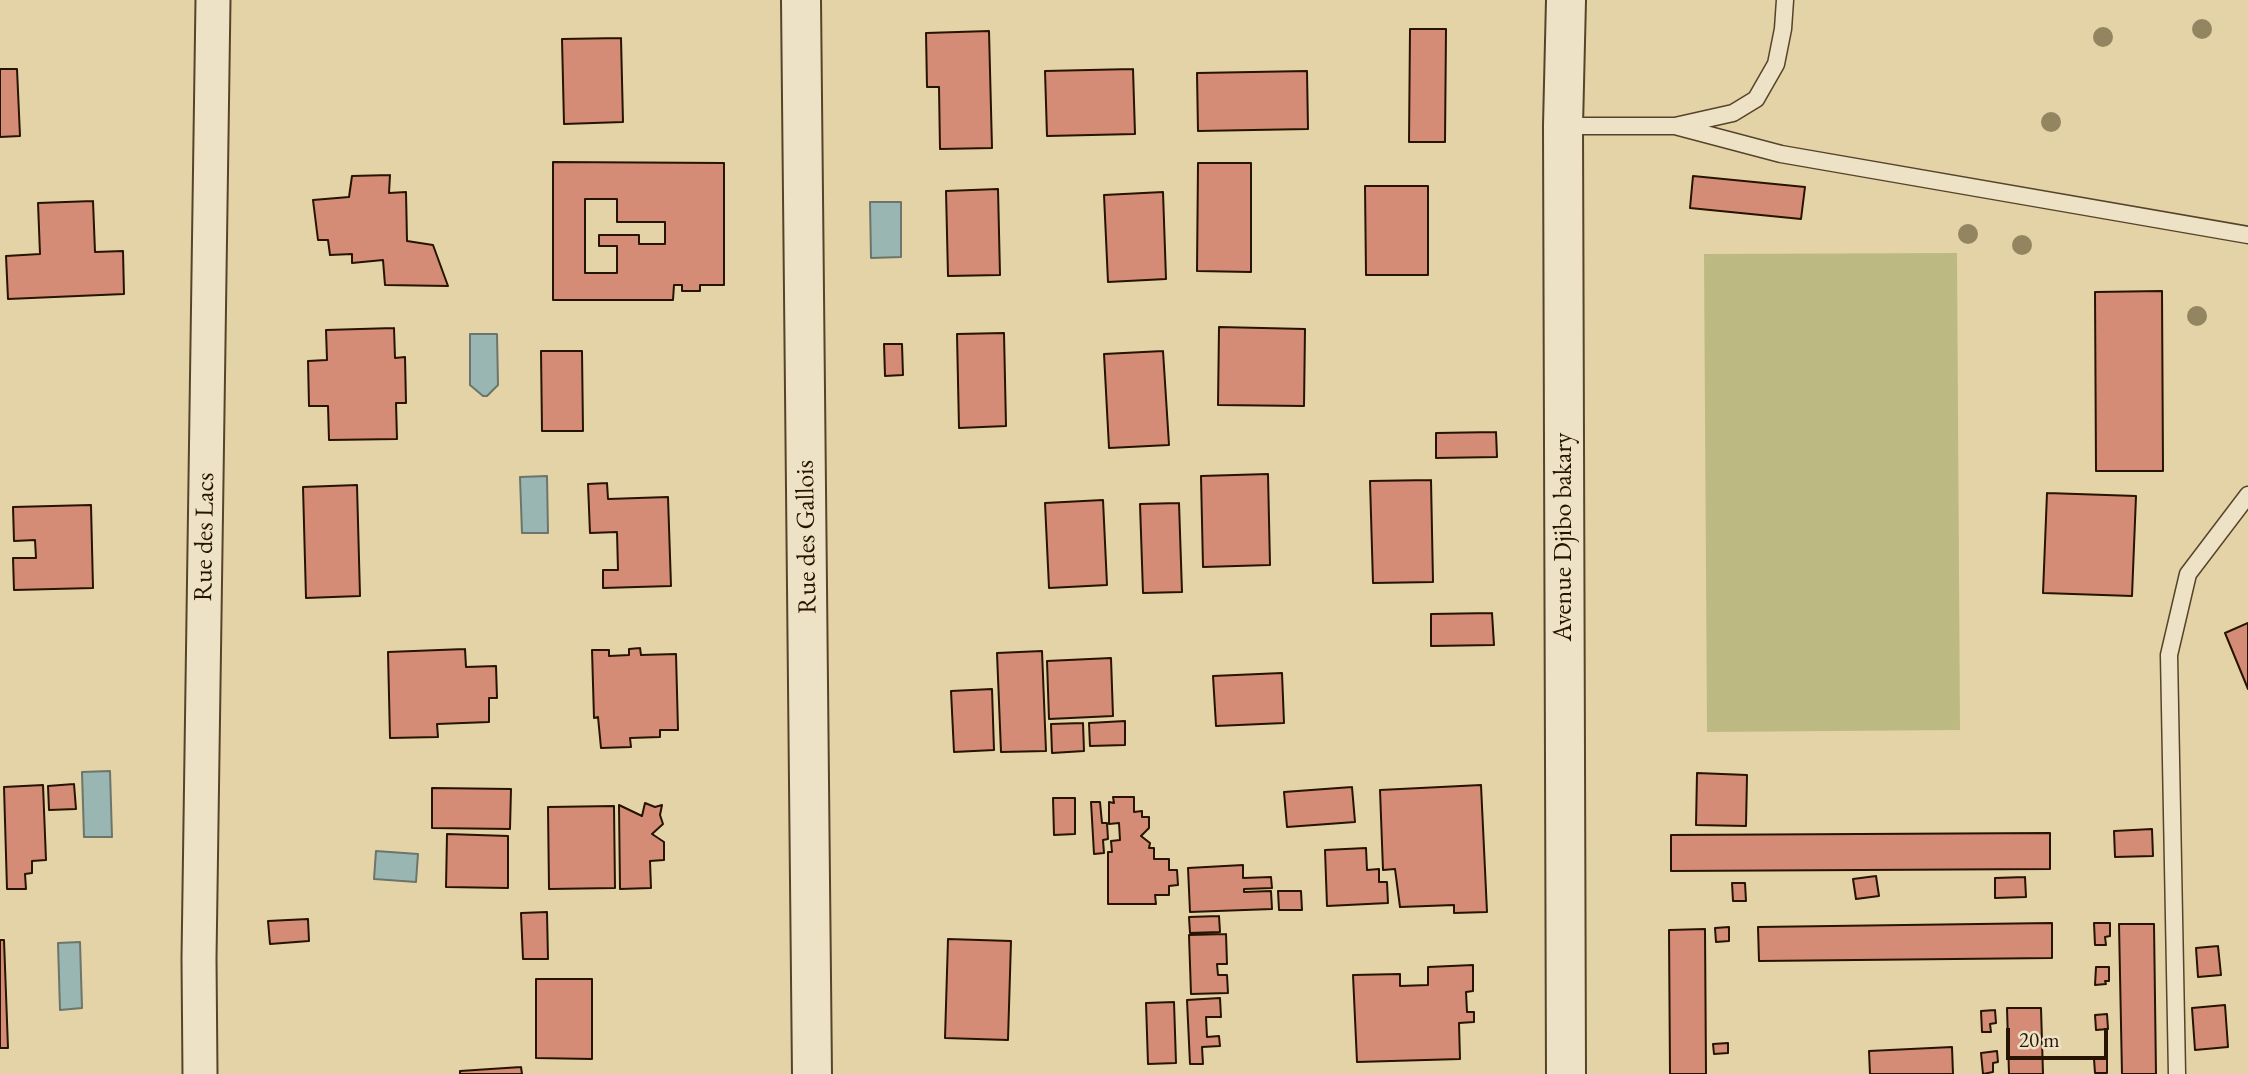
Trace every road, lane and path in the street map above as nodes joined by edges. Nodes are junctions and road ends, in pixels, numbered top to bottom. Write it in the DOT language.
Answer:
graph roads {
  1 [pos="214,0"];
  2 [pos="801,0"];
  3 [pos="1566,0"];
  4 [pos="1785,0"];
  5 [pos="1563,126"];
  6 [pos="1675,126"];
  7 [pos="2248,235"];
  8 [pos="2248,495"];
  9 [pos="200,1074"];
  10 [pos="812,1074"];
  11 [pos="1566,1074"];
  12 [pos="2177,1074"];
  1 -- 9 [label="street, Rue des Lacs"];
  2 -- 10 [label="street, Rue des Gallois"];
  3 -- 5 [label="street, Avenue Djibo bakary"];
  4 -- 6 [label="lane"];
  5 -- 6 [label="lane"];
  5 -- 11 [label="street, Avenue Djibo bakary"];
  6 -- 7 [label="lane"];
  8 -- 12 [label="lane"];
}
